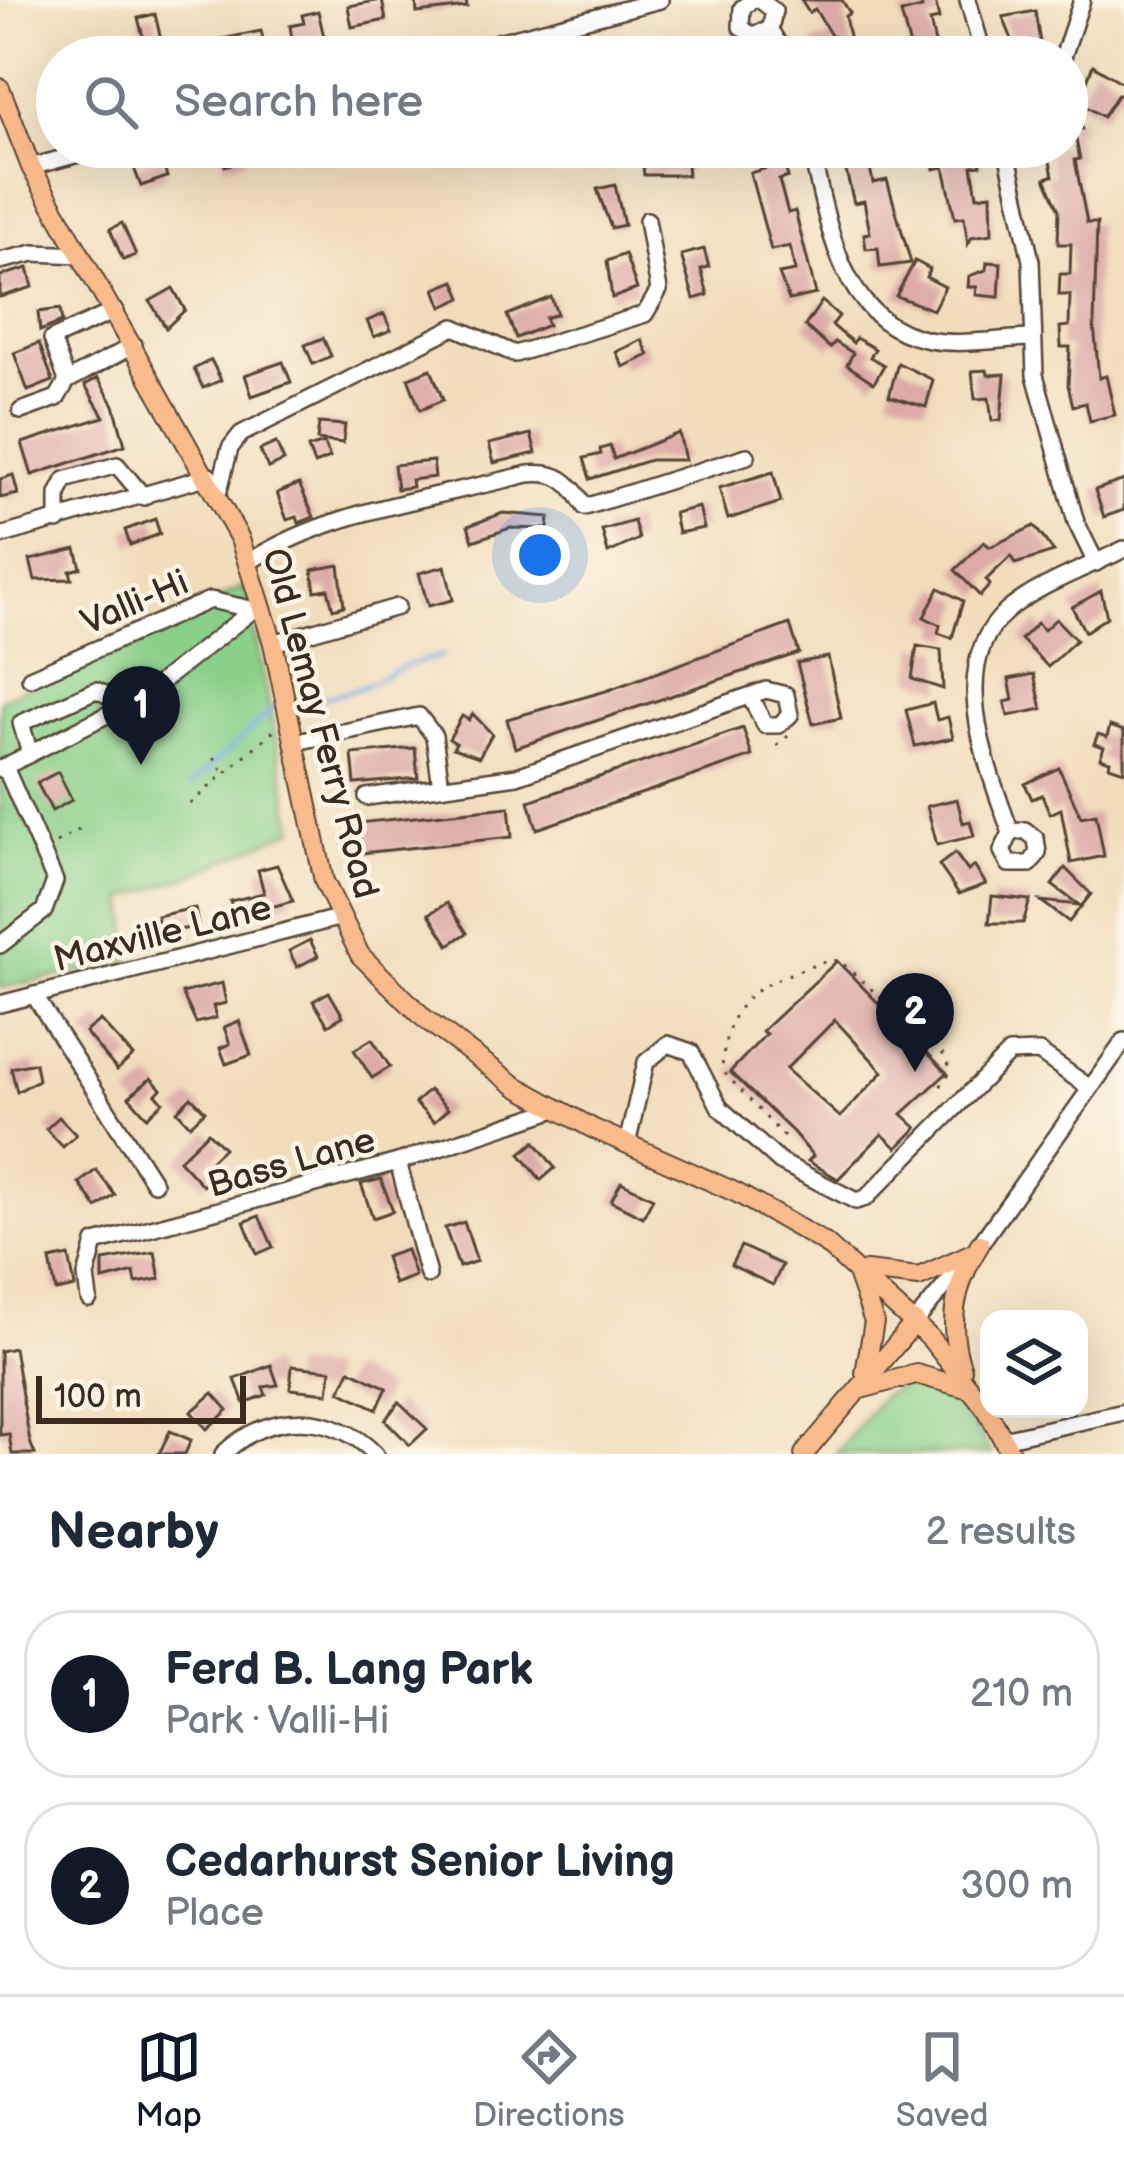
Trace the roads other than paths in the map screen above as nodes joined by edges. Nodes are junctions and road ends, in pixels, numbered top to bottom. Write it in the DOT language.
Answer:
graph roads {
  1 [pos="660,0"];
  2 [pos="756,0"];
  3 [pos="968,0"];
  4 [pos="1082,0"];
  5 [pos="770,30"];
  6 [pos="521,36"];
  7 [pos="774,36"];
  8 [pos="978,36"];
  9 [pos="1070,36"];
  10 [pos="0,88"];
  11 [pos="36,165"];
  12 [pos="31,166"];
  13 [pos="816,168"];
  14 [pos="1011,168"];
  15 [pos="647,220"];
  16 [pos="82,255"];
  17 [pos="0,261"];
  18 [pos="115,311"];
  19 [pos="1032,338"];
  20 [pos="134,345"];
  21 [pos="67,381"];
  22 [pos="21,411"];
  23 [pos="747,456"];
  24 [pos="214,485"];
  25 [pos="144,496"];
  26 [pos="58,520"];
  27 [pos="0,536"];
  28 [pos="1124,549"];
  29 [pos="248,562"];
  30 [pos="1096,563"];
  31 [pos="398,607"];
  32 [pos="258,611"];
  33 [pos="273,643"];
  34 [pos="30,678"];
  35 [pos="750,697"];
  36 [pos="127,704"];
  37 [pos="296,742"];
  38 [pos="30,754"];
  39 [pos="3,768"];
  40 [pos="441,786"];
  41 [pos="367,797"];
  42 [pos="1011,832"];
  43 [pos="338,918"];
  44 [pos="0,945"];
  45 [pos="34,995"];
  46 [pos="0,1004"];
  47 [pos="1124,1041"];
  48 [pos="1090,1088"];
  49 [pos="556,1109"];
  50 [pos="627,1144"];
  51 [pos="398,1162"];
  52 [pos="154,1183"];
  53 [pos="980,1244"];
  54 [pos="851,1264"];
  55 [pos="428,1276"];
  56 [pos="89,1300"];
  57 [pos="915,1322"];
  58 [pos="854,1394"];
  59 [pos="975,1394"];
  60 [pos="1124,1412"];
  61 [pos="820,1446"];
  62 [pos="1007,1447"];
  63 [pos="223,1454"];
  64 [pos="375,1454"];
  65 [pos="804,1454"];
  1 -- 6 [label="street"];
  2 -- 5 [label="street"];
  2 -- 5 [label="street"];
  3 -- 8 [label="street"];
  4 -- 9 [label="street"];
  5 -- 7 [label="street"];
  10 -- 12 [label="main road, Old Lemay Ferry Road"];
  11 -- 12 [label="street"];
  12 -- 16 [label="main road, Old Lemay Ferry Road"];
  13 -- 19 [label="street"];
  14 -- 19 [label="street"];
  15 -- 24 [label="street"];
  16 -- 17 [label="street"];
  16 -- 18 [label="main road, Old Lemay Ferry Road"];
  18 -- 20 [label="main road, Old Lemay Ferry Road"];
  18 -- 21 [label="street"];
  19 -- 30 [label="street"];
  20 -- 21 [label="street"];
  20 -- 24 [label="main road, Old Lemay Ferry Road"];
  21 -- 22 [label="street"];
  23 -- 29 [label="street"];
  24 -- 25 [label="street"];
  24 -- 29 [label="main road, Old Lemay Ferry Road"];
  25 -- 26 [label="street"];
  25 -- 26 [label="street"];
  26 -- 27 [label="street"];
  28 -- 30 [label="street"];
  29 -- 32 [label="main road, Old Lemay Ferry Road"];
  30 -- 42 [label="street"];
  31 -- 33 [label="street"];
  32 -- 33 [label="main road, Old Lemay Ferry Road"];
  32 -- 34 [label="street, Valli-Hi"];
  32 -- 36 [label="street"];
  33 -- 37 [label="main road, Old Lemay Ferry Road"];
  35 -- 40 [label="street"];
  36 -- 38 [label="street"];
  36 -- 38 [label="street"];
  37 -- 40 [label="street"];
  37 -- 43 [label="main road, Old Lemay Ferry Road"];
  38 -- 39 [label="street"];
  39 -- 44 [label="street"];
  40 -- 41 [label="street"];
  43 -- 45 [label="street, Maxville Lane"];
  43 -- 49 [label="main road, Old Lemay Ferry Road"];
  45 -- 46 [label="street, Maxville Lane"];
  45 -- 52 [label="street"];
  47 -- 48 [label="street"];
  48 -- 50 [label="street"];
  48 -- 53 [label="street"];
  49 -- 50 [label="main road, Old Lemay Ferry Road"];
  49 -- 51 [label="street, Bass Lane"];
  50 -- 54 [label="main road, Old Lemay Ferry Road"];
  51 -- 55 [label="street"];
  51 -- 56 [label="street, Bass Lane"];
  53 -- 54 [label="main road"];
  53 -- 57 [label="street"];
  53 -- 59 [label="main road"];
  54 -- 57 [label="main road, Old Lemay Ferry Road"];
  54 -- 58 [label="main road"];
  57 -- 58 [label="main road"];
  57 -- 59 [label="main road, Old Lemay Ferry Road"];
  58 -- 59 [label="main road"];
  58 -- 61 [label="main road"];
  59 -- 62 [label="main road, Old Lemay Ferry Road"];
  60 -- 62 [label="street"];
  61 -- 65 [label="main road"];
  63 -- 64 [label="street"];
}
